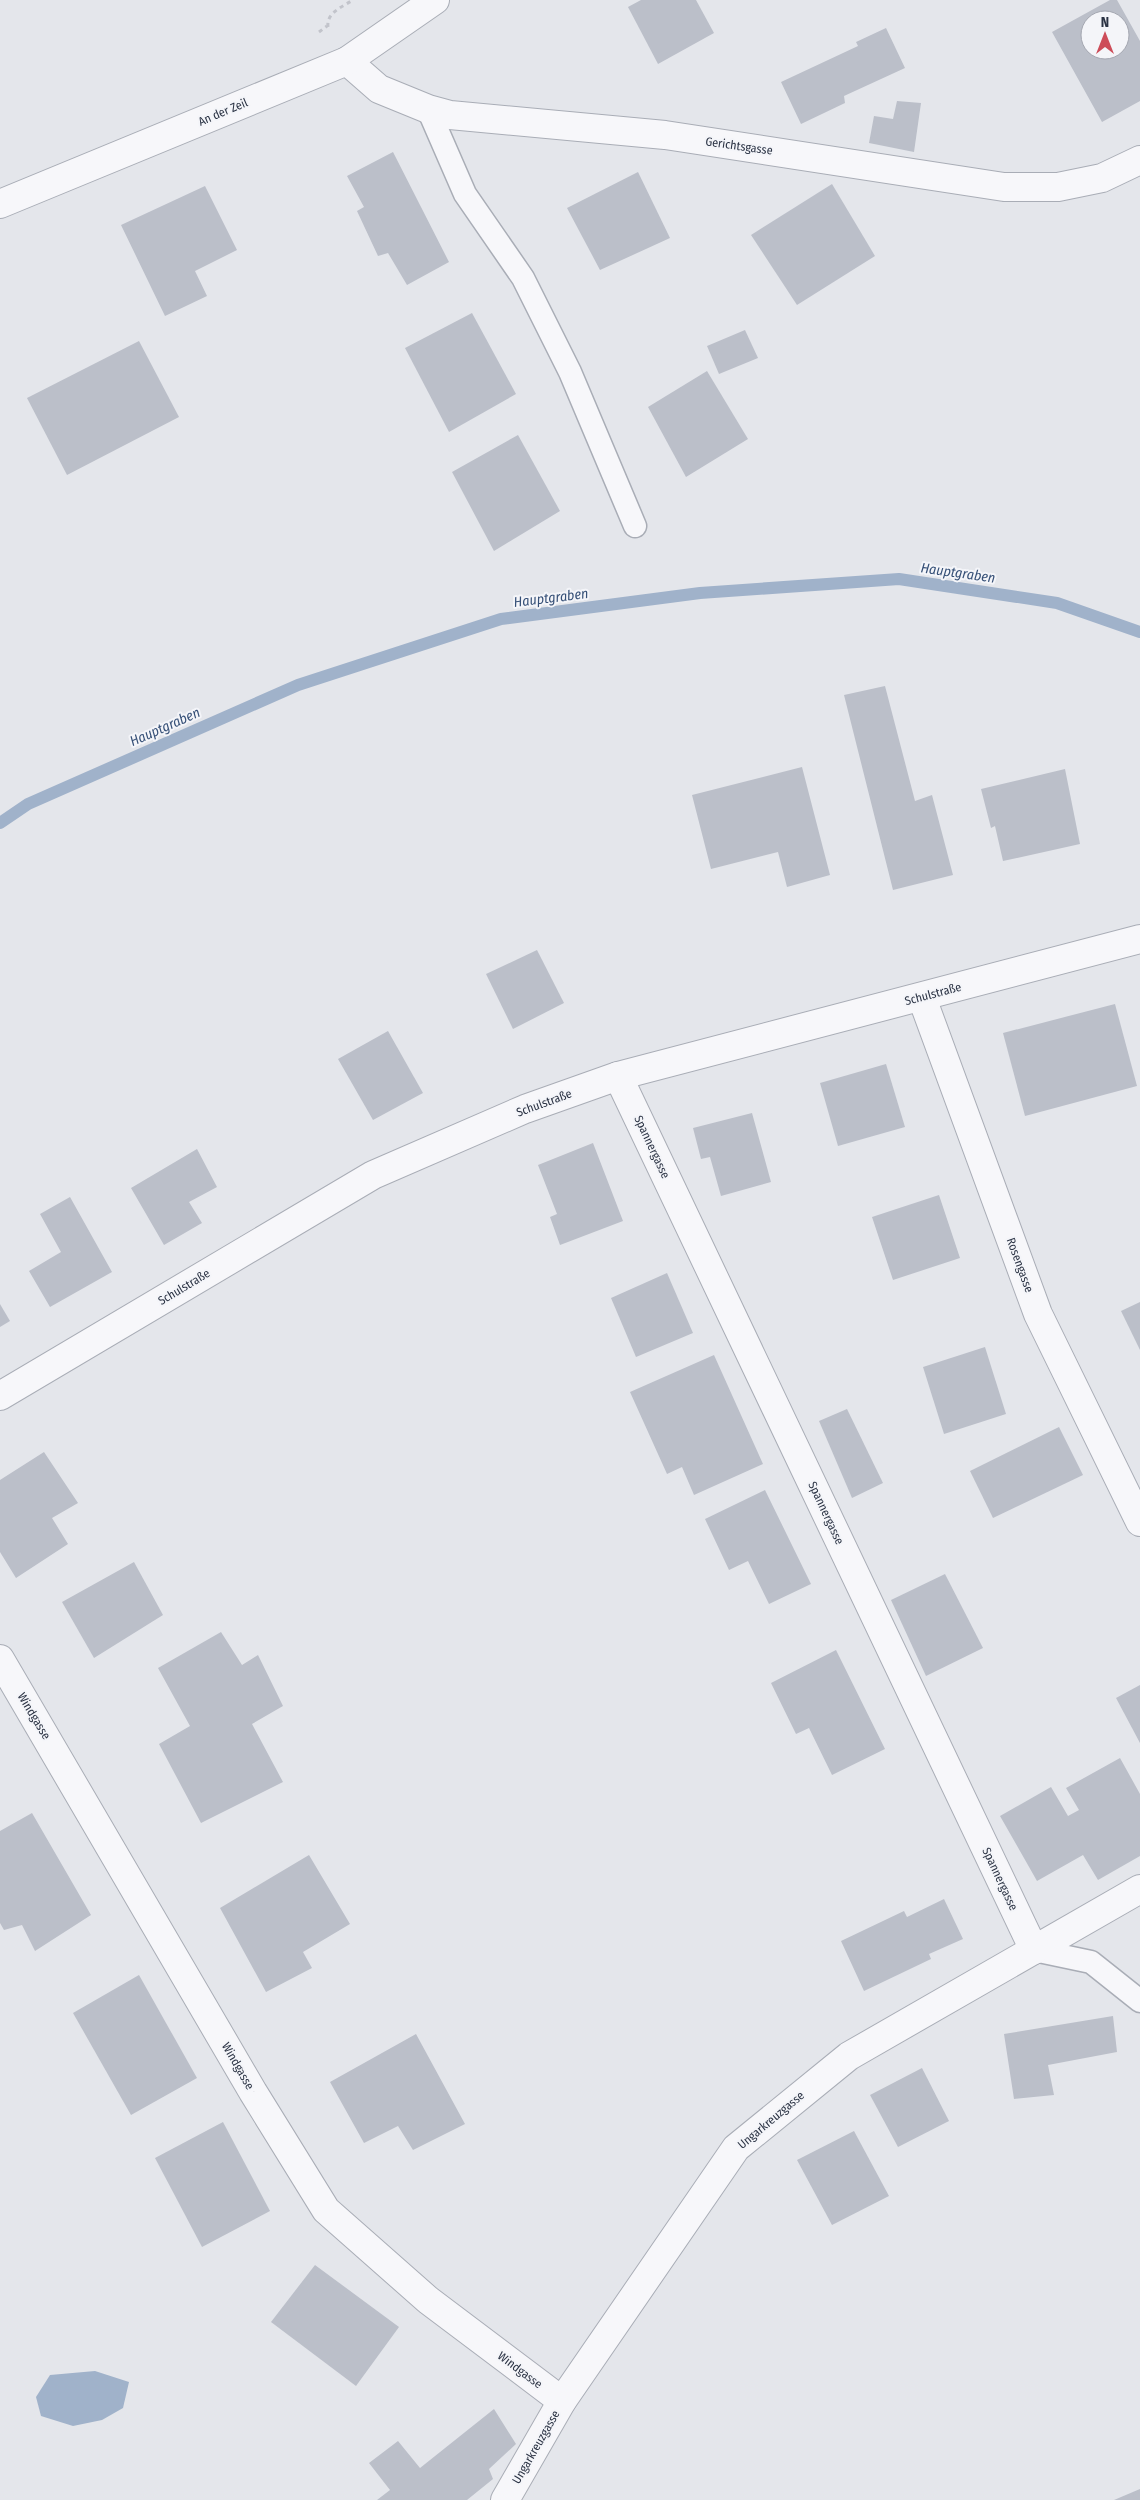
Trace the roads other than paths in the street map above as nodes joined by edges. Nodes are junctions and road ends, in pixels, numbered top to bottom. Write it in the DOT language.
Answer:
graph roads {
  1 [pos="435,0"];
  2 [pos="347,61"];
  3 [pos="428,109"];
  4 [pos="1140,160"];
  5 [pos="0,204"];
  6 [pos="635,526"];
  7 [pos="1140,939"];
  8 [pos="922,998"];
  9 [pos="618,1076"];
  10 [pos="0,1396"];
  11 [pos="1140,1522"];
  12 [pos="0,1659"];
  13 [pos="1140,1889"];
  14 [pos="1034,1950"];
  15 [pos="1140,2001"];
  16 [pos="562,2401"];
  17 [pos="505,2500"];
  1 -- 2 [label="street, An der Zeil"];
  2 -- 3 [label="street, Gerichtsgasse"];
  2 -- 5 [label="street, An der Zeil"];
  3 -- 4 [label="street, Gerichtsgasse"];
  3 -- 6 [label="lane"];
  7 -- 8 [label="street, Schulstraße"];
  8 -- 9 [label="street, Schulstraße"];
  8 -- 11 [label="street, Rosengasse"];
  9 -- 10 [label="street, Schulstraße"];
  9 -- 14 [label="street, Spannergasse"];
  12 -- 16 [label="street, Windgasse"];
  13 -- 14 [label="street, Ungarkreuzgasse"];
  14 -- 15 [label="lane"];
  14 -- 16 [label="street, Ungarkreuzgasse"];
  16 -- 17 [label="street, Ungarkreuzgasse"];
}
